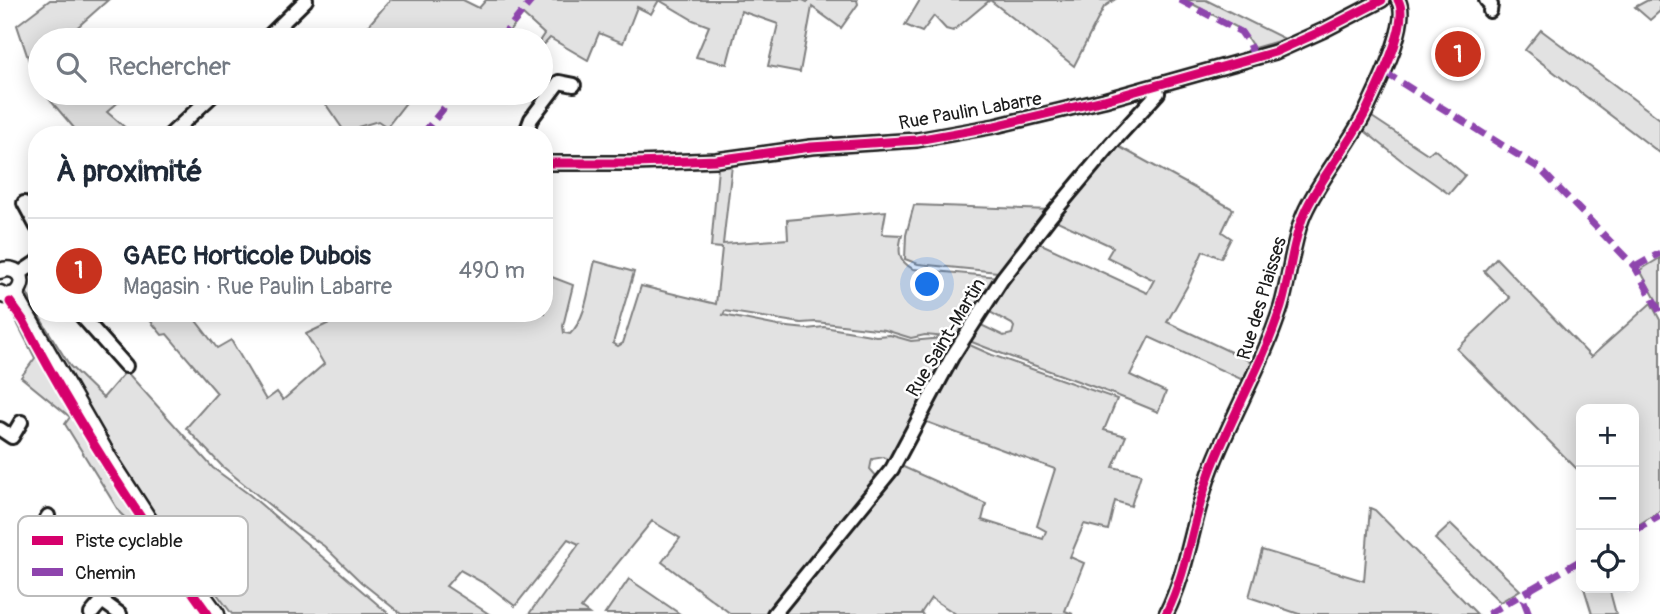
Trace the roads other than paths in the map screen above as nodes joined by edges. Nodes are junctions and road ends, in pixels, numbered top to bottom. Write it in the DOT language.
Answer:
graph roads {
  1 [pos="306,0"];
  2 [pos="1382,0"];
  3 [pos="1398,0"];
  4 [pos="277,28"];
  5 [pos="574,85"];
  6 [pos="1156,86"];
  7 [pos="553,90"];
  8 [pos="202,105"];
  9 [pos="542,105"];
  10 [pos="180,126"];
  11 [pos="528,126"];
  12 [pos="553,163"];
  13 [pos="25,211"];
  14 [pos="28,215"];
  15 [pos="1,267"];
  16 [pos="28,269"];
  17 [pos="19,274"];
  18 [pos="7,294"];
  19 [pos="87,322"];
  20 [pos="126,366"];
  21 [pos="21,422"];
  22 [pos="0,429"];
  23 [pos="147,516"];
  24 [pos="104,596"];
  25 [pos="204,596"];
  26 [pos="102,601"];
  27 [pos="91,614"];
  28 [pos="120,614"];
  29 [pos="217,614"];
  30 [pos="774,614"];
  31 [pos="1166,614"];
  1 -- 4 [label="street"];
  2 -- 6 [label="street, Rue Paulin Labarre"];
  3 -- 31 [label="street, Rue des Plaisses"];
  5 -- 7 [label="street"];
  6 -- 12 [label="street, Rue Paulin Labarre"];
  6 -- 30 [label="street, Rue Saint-Martin"];
  8 -- 10 [label="street"];
  9 -- 11 [label="street"];
  13 -- 14 [label="street"];
  15 -- 17 [label="main road"];
  16 -- 17 [label="street"];
  17 -- 18 [label="main road"];
  18 -- 23 [label="main road"];
  19 -- 20 [label="street"];
  21 -- 22 [label="street"];
  24 -- 26 [label="street"];
  25 -- 29 [label="main road"];
  26 -- 27 [label="street"];
  26 -- 28 [label="street"];
}
